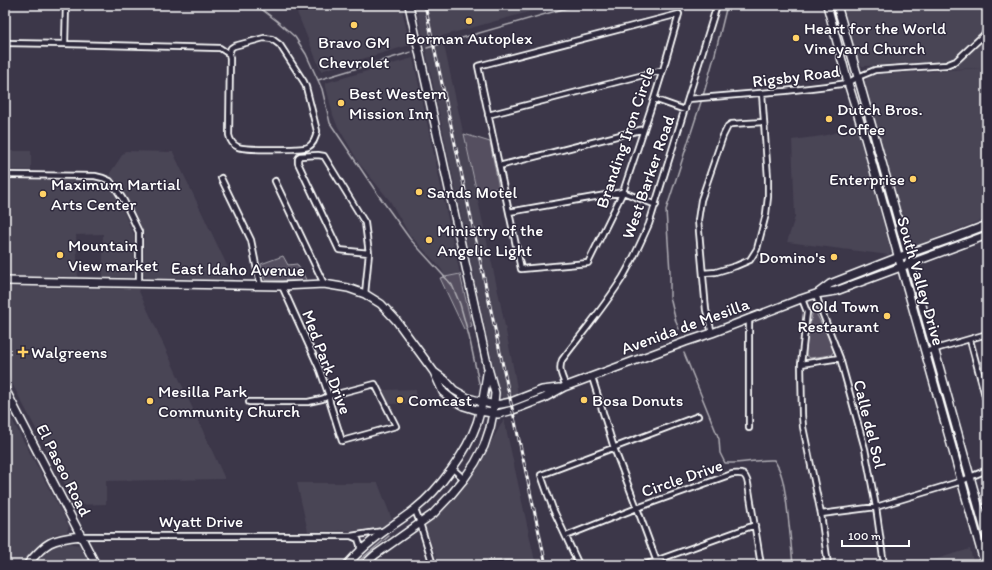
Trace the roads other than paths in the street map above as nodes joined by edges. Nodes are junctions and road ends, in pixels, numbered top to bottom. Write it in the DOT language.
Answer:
graph roads {
  1 [pos="66,5"];
  2 [pos="409,5"];
  3 [pos="717,5"];
  4 [pos="827,5"];
  5 [pos="837,5"];
  6 [pos="987,32"];
  7 [pos="5,43"];
  8 [pos="65,44"];
  9 [pos="229,54"];
  10 [pos="664,70"];
  11 [pos="858,77"];
  12 [pos="848,83"];
  13 [pos="762,93"];
  14 [pos="688,99"];
  15 [pos="654,100"];
  16 [pos="685,110"];
  17 [pos="488,114"];
  18 [pos="764,122"];
  19 [pos="644,129"];
  20 [pos="499,166"];
  21 [pos="5,175"];
  22 [pos="221,178"];
  23 [pos="275,181"];
  24 [pos="623,192"];
  25 [pos="656,205"];
  26 [pos="509,212"];
  27 [pos="987,225"];
  28 [pos="987,235"];
  29 [pos="369,253"];
  30 [pos="907,254"];
  31 [pos="899,257"];
  32 [pos="910,264"];
  33 [pos="902,267"];
  34 [pos="703,273"];
  35 [pos="5,281"];
  36 [pos="139,283"];
  37 [pos="324,284"];
  38 [pos="260,285"];
  39 [pos="282,286"];
  40 [pos="365,294"];
  41 [pos="816,294"];
  42 [pos="802,299"];
  43 [pos="749,318"];
  44 [pos="712,333"];
  45 [pos="987,334"];
  46 [pos="970,340"];
  47 [pos="934,350"];
  48 [pos="925,352"];
  49 [pos="840,358"];
  50 [pos="801,364"];
  51 [pos="488,368"];
  52 [pos="434,372"];
  53 [pos="592,377"];
  54 [pos="565,387"];
  55 [pos="5,390"];
  56 [pos="330,396"];
  57 [pos="249,402"];
  58 [pos="482,402"];
  59 [pos="987,403"];
  60 [pos="494,405"];
  61 [pos="15,408"];
  62 [pos="5,409"];
  63 [pos="480,411"];
  64 [pos="493,413"];
  65 [pos="698,416"];
  66 [pos="749,428"];
  67 [pos="614,448"];
  68 [pos="452,468"];
  69 [pos="987,470"];
  70 [pos="970,477"];
  71 [pos="464,479"];
  72 [pos="962,481"];
  73 [pos="876,507"];
  74 [pos="637,508"];
  75 [pos="415,510"];
  76 [pos="821,514"];
  77 [pos="420,522"];
  78 [pos="755,525"];
  79 [pos="386,530"];
  80 [pos="81,536"];
  81 [pos="351,536"];
  82 [pos="566,536"];
  83 [pos="987,537"];
  84 [pos="359,552"];
  85 [pos="657,563"];
  86 [pos="534,564"];
  87 [pos="27,565"];
  88 [pos="96,565"];
  89 [pos="347,565"];
  90 [pos="364,565"];
  91 [pos="432,565"];
  92 [pos="454,565"];
  93 [pos="580,565"];
  94 [pos="644,565"];
  95 [pos="761,565"];
  96 [pos="828,565"];
  97 [pos="884,565"];
  98 [pos="985,565"];
  1 -- 8 [label="street"];
  2 -- 51 [label="main road"];
  3 -- 14 [label="street, West Barker Road"];
  4 -- 12 [label="main road, South Valley Drive"];
  5 -- 11 [label="main road, South Valley Drive"];
  6 -- 11 [label="street, Rigsby Road"];
  7 -- 8 [label="street"];
  8 -- 9 [label="street"];
  9 -- 9 [label="street"];
  10 -- 15 [label="street, Branding Iron Circle"];
  10 -- 17 [label="street"];
  10 -- 17 [label="street, Branding Iron Circle"];
  11 -- 12 [label="street, Rigsby Road"];
  11 -- 30 [label="main road, South Valley Drive"];
  12 -- 13 [label="street, Rigsby Road"];
  12 -- 31 [label="main road, South Valley Drive"];
  13 -- 14 [label="street, Rigsby Road"];
  13 -- 18 [label="street"];
  14 -- 16 [label="street, West Barker Road"];
  15 -- 16 [label="street"];
  15 -- 19 [label="street, Branding Iron Circle"];
  16 -- 25 [label="street, West Barker Road"];
  17 -- 20 [label="street, Branding Iron Circle"];
  18 -- 34 [label="street"];
  18 -- 34 [label="street"];
  19 -- 20 [label="street"];
  19 -- 24 [label="street, Branding Iron Circle"];
  20 -- 26 [label="street, Branding Iron Circle"];
  21 -- 36 [label="street"];
  22 -- 38 [label="street"];
  23 -- 37 [label="street"];
  24 -- 25 [label="street"];
  24 -- 26 [label="street"];
  24 -- 26 [label="street, Branding Iron Circle"];
  25 -- 54 [label="street, West Barker Road"];
  27 -- 30 [label="main road, Avenida de Mesilla"];
  28 -- 32 [label="main road, Avenida de Mesilla"];
  29 -- 29 [label="street"];
  29 -- 40 [label="street"];
  30 -- 31 [label="main road, Avenida de Mesilla"];
  30 -- 32 [label="main road, South Valley Drive"];
  31 -- 33 [label="main road, South Valley Drive"];
  31 -- 41 [label="main road, Avenida de Mesilla"];
  32 -- 33 [label="main road, Avenida de Mesilla"];
  32 -- 47 [label="main road, South Valley Drive"];
  33 -- 41 [label="main road, Avenida de Mesilla"];
  33 -- 48 [label="main road, South Valley Drive"];
  34 -- 44 [label="street"];
  35 -- 36 [label="main road, East Idaho Avenue"];
  36 -- 38 [label="main road, East Idaho Avenue"];
  37 -- 39 [label="main road, East Idaho Avenue"];
  37 -- 40 [label="main road, East Idaho Avenue"];
  38 -- 39 [label="main road, East Idaho Avenue"];
  39 -- 56 [label="street, Med Park Drive"];
  40 -- 52 [label="main road, East Idaho Avenue"];
  41 -- 42 [label="main road, Avenida de Mesilla"];
  41 -- 49 [label="street, Calle del Sol"];
  42 -- 43 [label="main road, Avenida de Mesilla"];
  42 -- 50 [label="street"];
  43 -- 44 [label="main road, Avenida de Mesilla"];
  43 -- 66 [label="street"];
  44 -- 53 [label="main road, Avenida de Mesilla"];
  45 -- 46 [label="street"];
  46 -- 47 [label="street"];
  46 -- 59 [label="street"];
  47 -- 48 [label="street"];
  47 -- 70 [label="main road, South Valley Drive"];
  48 -- 72 [label="main road, South Valley Drive"];
  49 -- 50 [label="street"];
  49 -- 73 [label="street, Calle del Sol"];
  50 -- 76 [label="street"];
  51 -- 58 [label="main road"];
  51 -- 60 [label="main road"];
  52 -- 58 [label="main road, East Idaho Avenue"];
  52 -- 63 [label="main road, East Idaho Avenue"];
  53 -- 54 [label="main road, Avenida de Mesilla"];
  53 -- 67 [label="street"];
  54 -- 60 [label="main road, Avenida de Mesilla"];
  54 -- 64 [label="main road, Avenida de Mesilla"];
  55 -- 61 [label="main road, El Paseo Road"];
  56 -- 56 [label="street, Med Park Drive"];
  56 -- 57 [label="street"];
  58 -- 60 [label="main road, Avenida de Mesilla"];
  58 -- 63 [label="main road"];
  60 -- 64 [label="main road"];
  61 -- 62 [label="street"];
  61 -- 80 [label="main road, El Paseo Road"];
  63 -- 64 [label="main road, Avenida de Mesilla"];
  63 -- 68 [label="main road"];
  64 -- 71 [label="main road"];
  65 -- 67 [label="street"];
  67 -- 74 [label="street"];
  67 -- 82 [label="street"];
  68 -- 71 [label="street"];
  68 -- 75 [label="main road"];
  69 -- 70 [label="street"];
  70 -- 72 [label="street"];
  70 -- 83 [label="main road, South Valley Drive"];
  71 -- 77 [label="main road"];
  72 -- 73 [label="street"];
  72 -- 98 [label="main road, South Valley Drive"];
  73 -- 76 [label="street"];
  73 -- 97 [label="street, Calle del Sol"];
  74 -- 78 [label="street, Circle Drive"];
  74 -- 82 [label="street, Circle Drive"];
  74 -- 85 [label="street"];
  75 -- 77 [label="street"];
  75 -- 79 [label="main road"];
  76 -- 96 [label="street"];
  77 -- 90 [label="main road"];
  77 -- 91 [label="street"];
  78 -- 85 [label="street"];
  78 -- 95 [label="street, Circle Drive"];
  79 -- 81 [label="street, Wyatt Drive"];
  79 -- 84 [label="main road"];
  80 -- 81 [label="street, Wyatt Drive"];
  80 -- 87 [label="main road, Wyatt Drive"];
  80 -- 88 [label="main road, El Paseo Road"];
  81 -- 84 [label="street"];
  82 -- 93 [label="street"];
  84 -- 89 [label="main road"];
  85 -- 94 [label="street"];
  86 -- 92 [label="street"];
}
